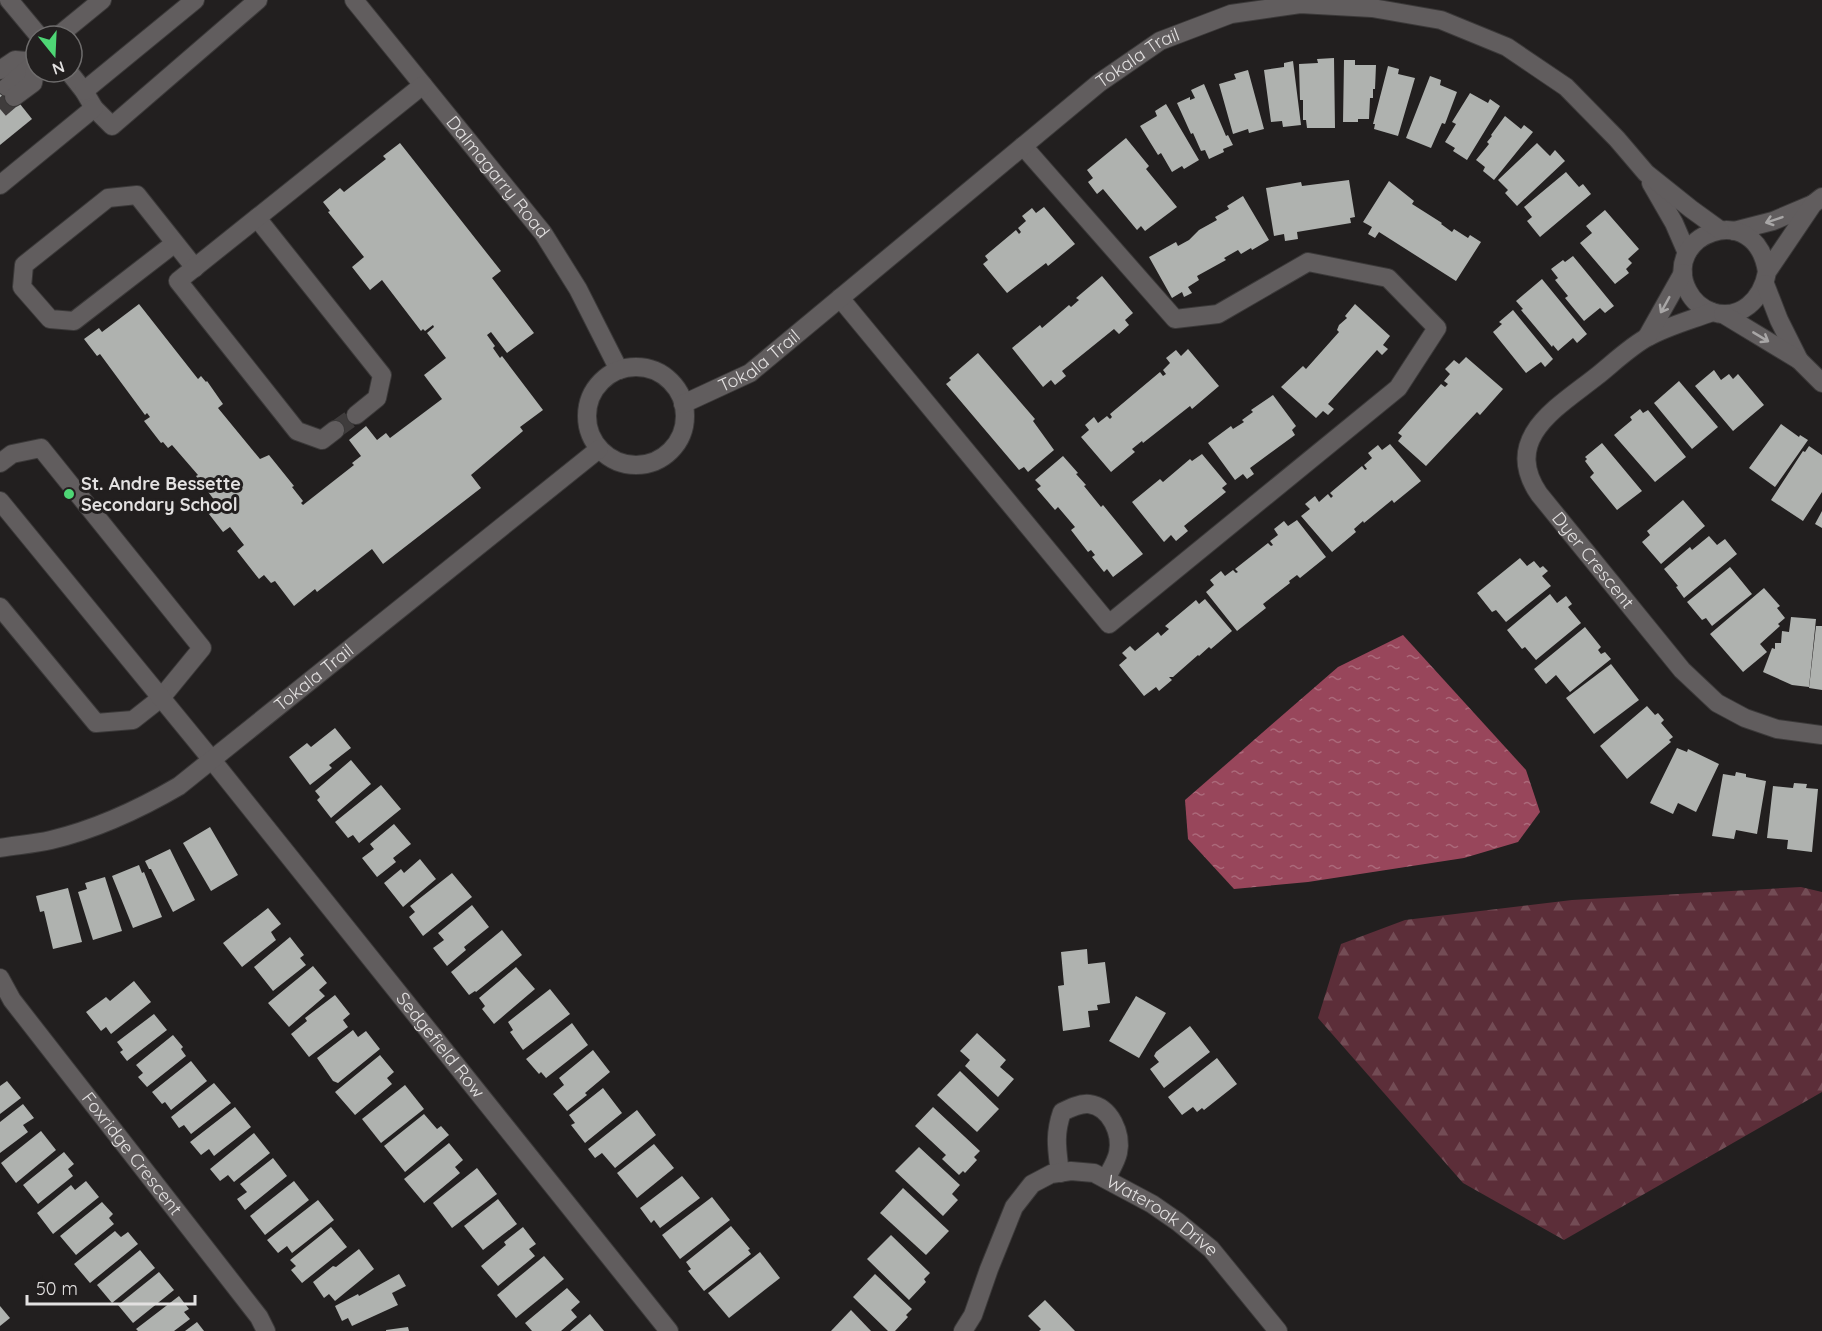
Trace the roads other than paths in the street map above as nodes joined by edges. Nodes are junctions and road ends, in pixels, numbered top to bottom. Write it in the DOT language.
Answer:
graph roads {
  1 [pos="4,0"];
  2 [pos="9,0"];
  3 [pos="102,0"];
  4 [pos="195,0"];
  5 [pos="354,0"];
  6 [pos="0,3"];
  7 [pos="246,4"];
  8 [pos="29,24"];
  9 [pos="73,24"];
  10 [pos="24,61"];
  11 [pos="24,84"];
  12 [pos="78,84"];
  13 [pos="7,85"];
  14 [pos="423,85"];
  15 [pos="84,91"];
  16 [pos="94,108"];
  17 [pos="1023,146"];
  18 [pos="1646,173"];
  19 [pos="0,185"];
  20 [pos="1817,200"];
  21 [pos="257,218"];
  22 [pos="1727,230"];
  23 [pos="175,243"];
  24 [pos="1687,253"];
  25 [pos="195,268"];
  26 [pos="1683,273"];
  27 [pos="1766,278"];
  28 [pos="840,298"];
  29 [pos="1718,313"];
  30 [pos="1647,337"];
  31 [pos="1799,360"];
  32 [pos="619,370"];
  33 [pos="1822,383"];
  34 [pos="683,404"];
  35 [pos="356,415"];
  36 [pos="335,430"];
  37 [pos="599,449"];
  38 [pos="0,463"];
  39 [pos="0,501"];
  40 [pos="0,607"];
  41 [pos="161,698"];
  42 [pos="1822,735"];
  43 [pos="212,760"];
  44 [pos="0,848"];
  45 [pos="0,978"];
  46 [pos="1060,1173"];
  47 [pos="1106,1179"];
  48 [pos="266,1331"];
  49 [pos="669,1331"];
  50 [pos="963,1331"];
  51 [pos="1278,1331"];
  1 -- 6 [label="street"];
  2 -- 8 [label="street"];
  3 -- 9 [label="street"];
  4 -- 15 [label="street"];
  5 -- 14 [label="street, Dalmagarry Road"];
  7 -- 16 [label="street"];
  10 -- 13 [label="street"];
  11 -- 13 [label="street"];
  12 -- 15 [label="street"];
  14 -- 21 [label="street"];
  14 -- 32 [label="street, Dalmagarry Road"];
  15 -- 16 [label="street"];
  16 -- 19 [label="street"];
  17 -- 18 [label="street, Tokala Trail"];
  17 -- 28 [label="street, Tokala Trail"];
  17 -- 28 [label="street"];
  18 -- 22 [label="street, Tokala Trail"];
  18 -- 24 [label="street, Tokala Trail"];
  20 -- 22 [label="street, one-way"];
  20 -- 27 [label="street"];
  21 -- 25 [label="street"];
  21 -- 35 [label="street"];
  22 -- 24 [label="street"];
  22 -- 27 [label="street"];
  23 -- 23 [label="street"];
  23 -- 25 [label="street"];
  24 -- 26 [label="street"];
  25 -- 36 [label="street"];
  26 -- 29 [label="street"];
  26 -- 30 [label="street, Dyer Crescent, one-way"];
  27 -- 29 [label="street"];
  27 -- 31 [label="street"];
  28 -- 34 [label="street, Tokala Trail"];
  29 -- 30 [label="street, Dyer Crescent"];
  29 -- 31 [label="street, one-way"];
  30 -- 42 [label="street, Dyer Crescent"];
  31 -- 33 [label="street"];
  32 -- 34 [label="street"];
  32 -- 37 [label="street"];
  34 -- 37 [label="street"];
  37 -- 43 [label="street, Tokala Trail"];
  38 -- 41 [label="street"];
  39 -- 41 [label="street, Sedgefield Row"];
  40 -- 41 [label="street"];
  41 -- 43 [label="street, Sedgefield Row"];
  43 -- 44 [label="street, Tokala Trail"];
  43 -- 49 [label="street, Sedgefield Row"];
  45 -- 48 [label="street, Foxridge Crescent"];
  46 -- 47 [label="street, Wateroak Drive"];
  46 -- 47 [label="street"];
  46 -- 50 [label="street, Wateroak Drive"];
  47 -- 51 [label="street, Wateroak Drive"];
}
